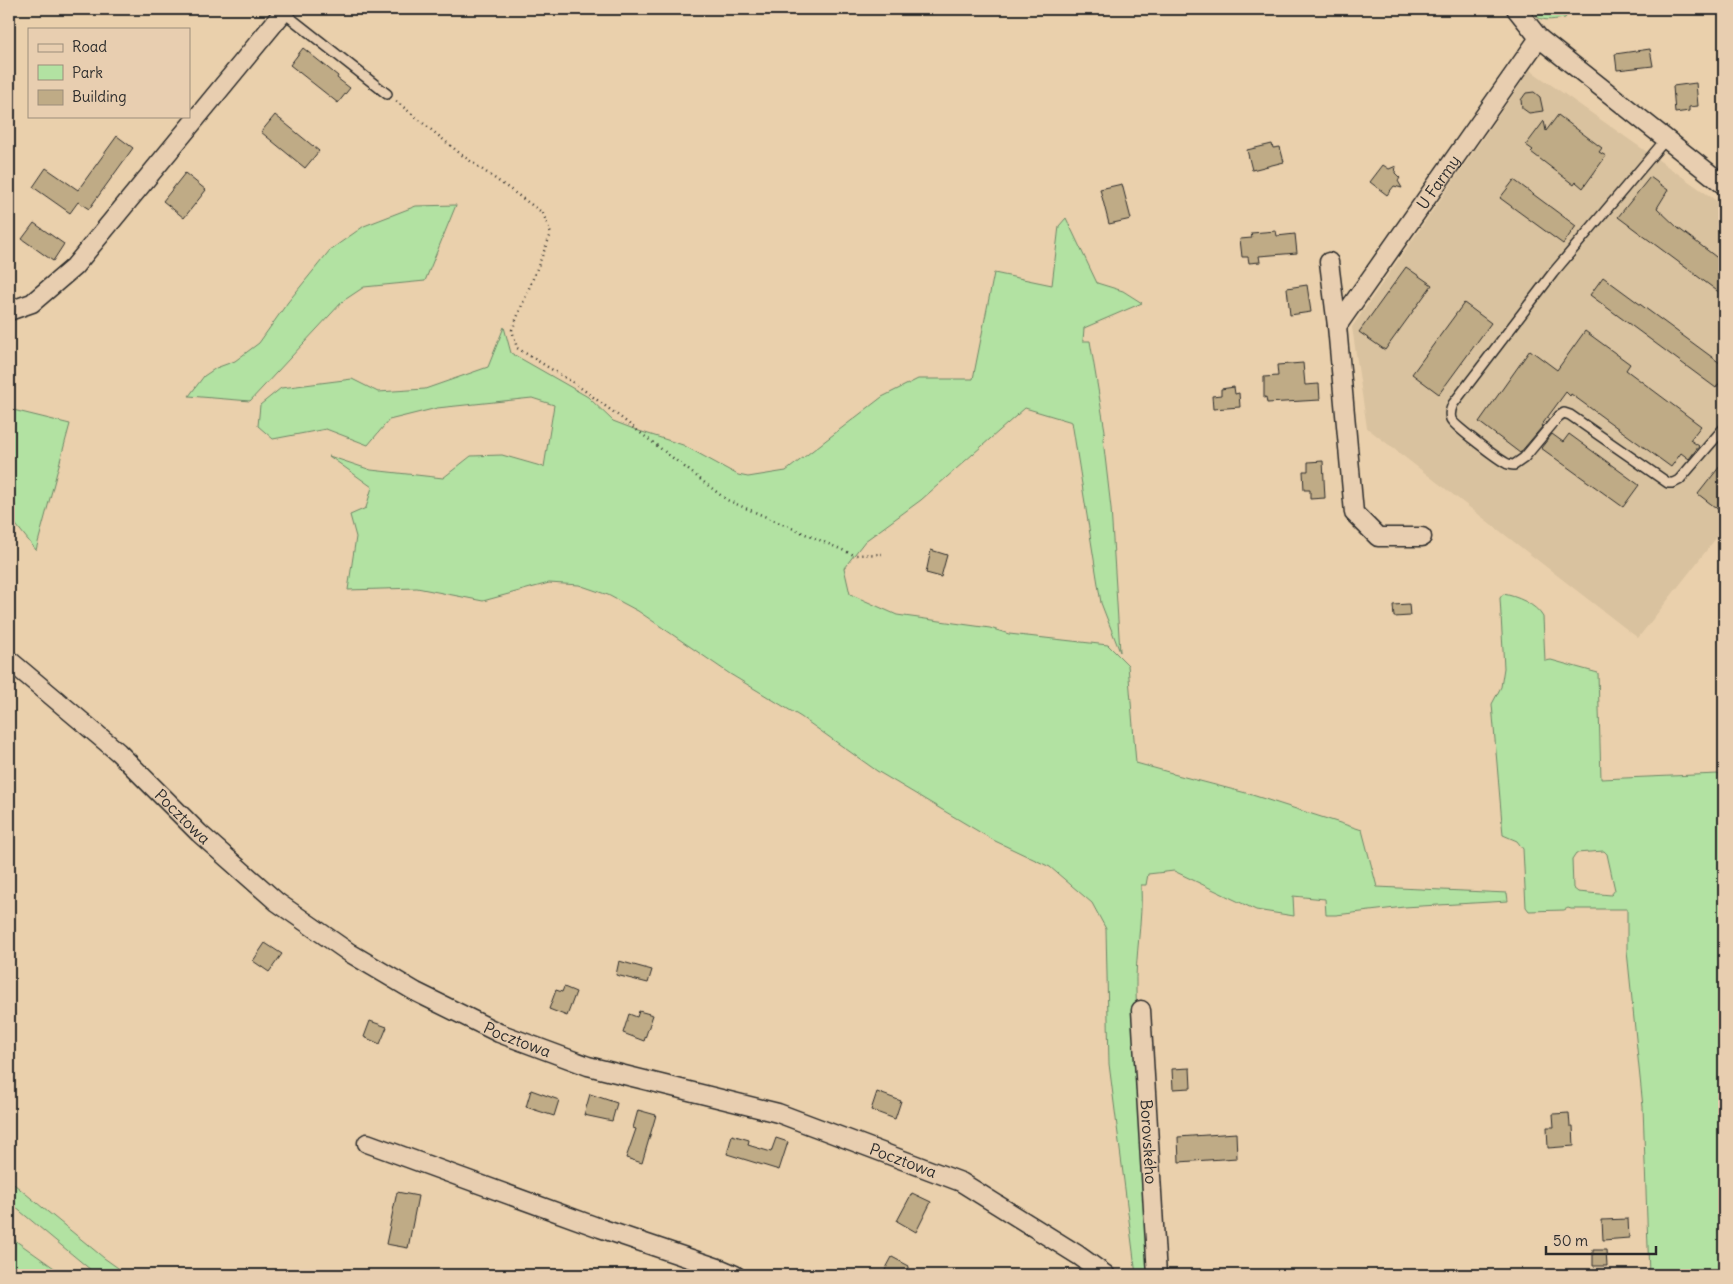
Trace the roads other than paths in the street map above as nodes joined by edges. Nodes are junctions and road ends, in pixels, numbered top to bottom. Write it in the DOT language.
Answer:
graph roads {
  1 [pos="1516,9"];
  2 [pos="284,10"];
  3 [pos="1539,38"];
  4 [pos="387,94"];
  5 [pos="1666,139"];
  6 [pos="1724,185"];
  7 [pos="1329,262"];
  8 [pos="9,311"];
  9 [pos="1337,326"];
  10 [pos="1724,428"];
  11 [pos="1422,537"];
  12 [pos="9,660"];
  13 [pos="1141,1010"];
  14 [pos="367,1143"];
  15 [pos="735,1275"];
  16 [pos="1106,1275"];
  17 [pos="1157,1275"];
  1 -- 3 [label="street"];
  2 -- 4 [label="lane"];
  2 -- 8 [label="street"];
  3 -- 5 [label="street"];
  3 -- 9 [label="street, U Farmy"];
  5 -- 6 [label="street"];
  5 -- 10 [label="lane"];
  7 -- 9 [label="street"];
  9 -- 11 [label="street"];
  12 -- 16 [label="street, Pocztowa"];
  13 -- 17 [label="street, Borovského"];
  14 -- 15 [label="street"];
}
